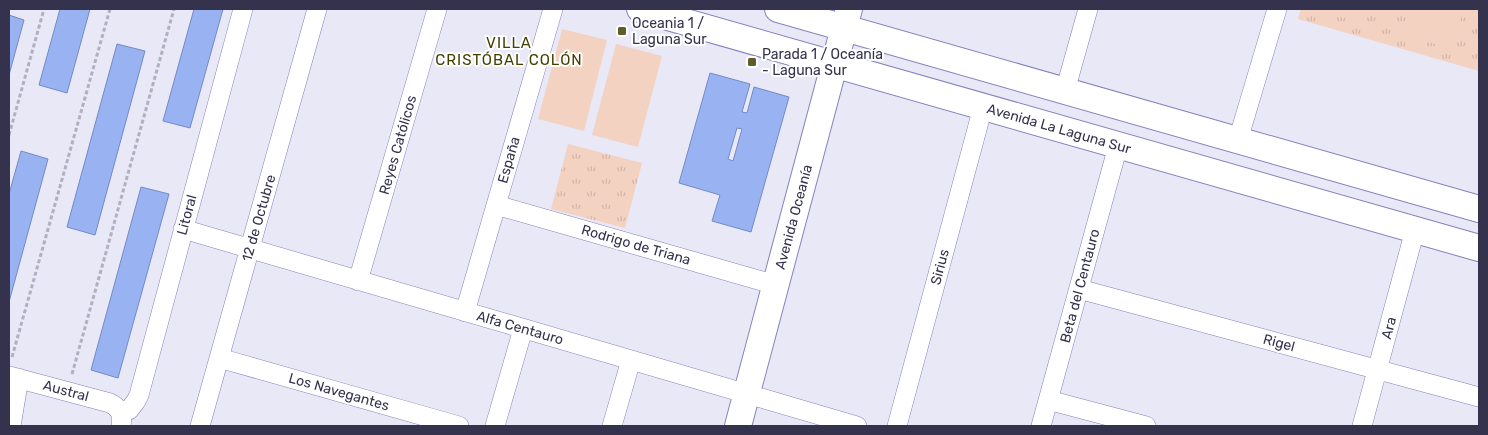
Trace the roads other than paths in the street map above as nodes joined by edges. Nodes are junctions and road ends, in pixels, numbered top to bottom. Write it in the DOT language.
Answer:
graph roads {
  1 [pos="243,9"];
  2 [pos="318,9"];
  3 [pos="437,9"];
  4 [pos="553,9"];
  5 [pos="640,9"];
  6 [pos="778,9"];
  7 [pos="1088,9"];
  8 [pos="1277,9"];
  9 [pos="847,18"];
  10 [pos="835,64"];
  11 [pos="1065,91"];
  12 [pos="983,107"];
  13 [pos="1238,140"];
  14 [pos="1118,146"];
  15 [pos="496,205"];
  16 [pos="1479,209"];
  17 [pos="183,229"];
  18 [pos="1415,230"];
  19 [pos="1479,248"];
  20 [pos="250,249"];
  21 [pos="358,281"];
  22 [pos="776,285"];
  23 [pos="1079,289"];
  24 [pos="465,312"];
  25 [pos="523,329"];
  26 [pos="219,358"];
  27 [pos="631,360"];
  28 [pos="1378,370"];
  29 [pos="13,371"];
  30 [pos="747,394"];
  31 [pos="1479,397"];
  32 [pos="1048,400"];
  33 [pos="121,419"];
  34 [pos="11,426"];
  35 [pos="200,426"];
  36 [pos="459,426"];
  37 [pos="495,426"];
  38 [pos="612,426"];
  39 [pos="738,426"];
  40 [pos="857,426"];
  41 [pos="897,426"];
  42 [pos="1041,426"];
  43 [pos="1146,426"];
  44 [pos="1362,426"];
  1 -- 17 [label="street, Litoral"];
  2 -- 20 [label="street, 12 de Octubre"];
  3 -- 21 [label="street, Reyes Católicos"];
  4 -- 15 [label="street, España"];
  5 -- 10 [label="street, Avenida La Laguna Sur"];
  6 -- 9 [label="street"];
  7 -- 11 [label="street"];
  8 -- 13 [label="street"];
  9 -- 10 [label="street, Avenida Oceanía"];
  9 -- 11 [label="street"];
  10 -- 12 [label="street, Avenida La Laguna Sur"];
  10 -- 22 [label="street, Avenida Oceanía"];
  11 -- 13 [label="street"];
  12 -- 14 [label="street, Avenida La Laguna Sur"];
  12 -- 41 [label="street, Sirius"];
  13 -- 16 [label="street"];
  14 -- 18 [label="street, Avenida La Laguna Sur"];
  14 -- 23 [label="street, Beta del Centauro"];
  15 -- 22 [label="street, Rodrigo de Triana"];
  15 -- 24 [label="street, España"];
  17 -- 20 [label="street, Alfa Centauro"];
  17 -- 33 [label="street, Litoral"];
  18 -- 19 [label="street, Avenida La Laguna Sur"];
  18 -- 28 [label="street, Ara"];
  20 -- 21 [label="street, Alfa Centauro"];
  20 -- 26 [label="street, 12 de Octubre"];
  21 -- 24 [label="street, Alfa Centauro"];
  22 -- 30 [label="street, Avenida Oceanía"];
  23 -- 28 [label="street, Rigel"];
  23 -- 32 [label="street, Beta del Centauro"];
  24 -- 25 [label="street, Alfa Centauro"];
  25 -- 27 [label="street, Alfa Centauro"];
  25 -- 37 [label="street"];
  26 -- 35 [label="street, 12 de Octubre"];
  26 -- 36 [label="street, Los Navegantes"];
  27 -- 30 [label="street, Alfa Centauro"];
  27 -- 38 [label="street"];
  28 -- 31 [label="street, Rigel"];
  28 -- 44 [label="street, Ara"];
  29 -- 33 [label="street, Austral"];
  29 -- 34 [label="street"];
  30 -- 39 [label="street, Avenida Oceanía"];
  30 -- 40 [label="street, Alfa Centauro"];
  32 -- 42 [label="street, Beta del Centauro"];
  32 -- 43 [label="street"];
}
